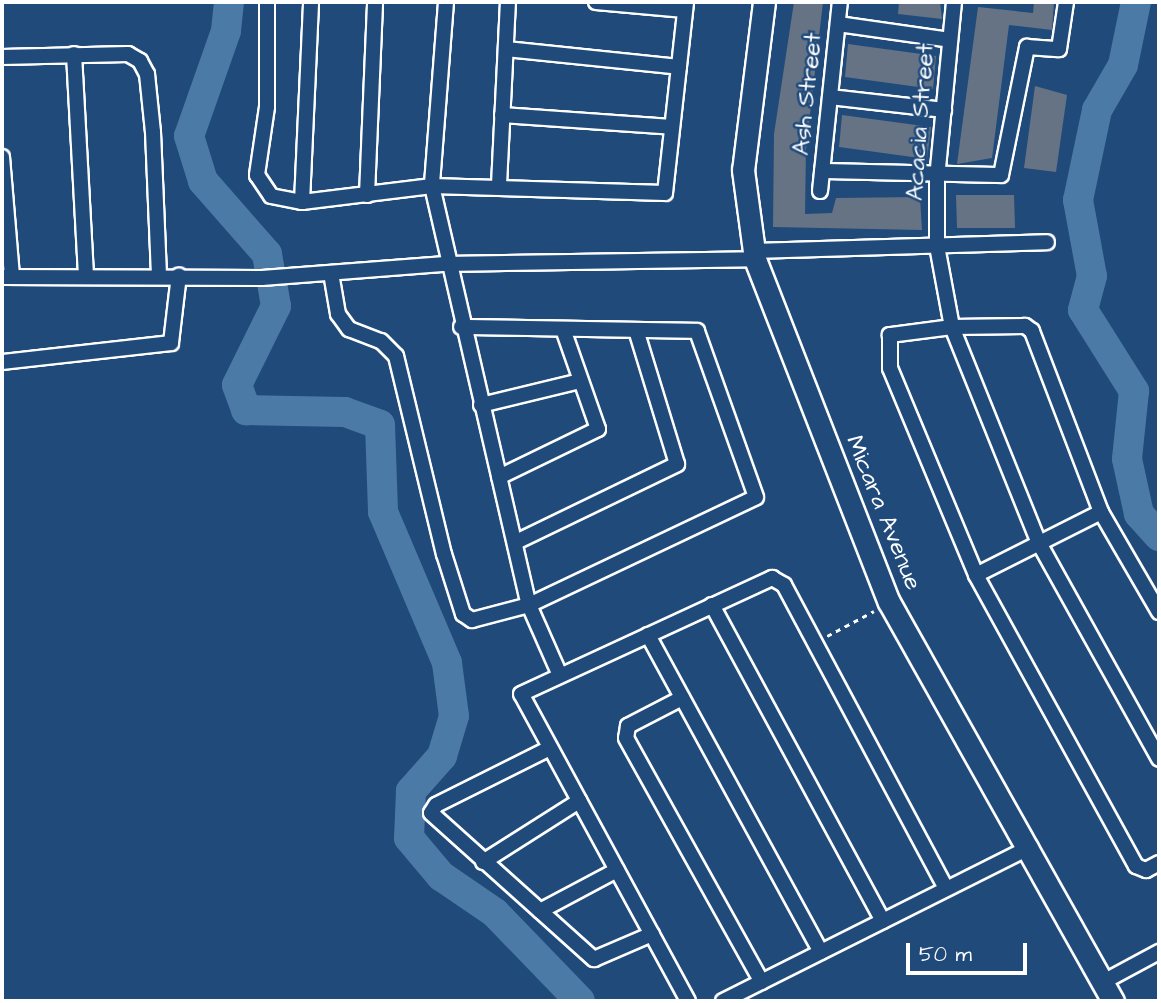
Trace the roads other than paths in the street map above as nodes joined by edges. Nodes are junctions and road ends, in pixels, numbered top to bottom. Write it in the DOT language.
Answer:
graph roads {
  1 [pos="267,2"];
  2 [pos="311,2"];
  3 [pos="375,2"];
  4 [pos="446,2"];
  5 [pos="509,2"];
  6 [pos="596,2"];
  7 [pos="764,2"];
  8 [pos="841,2"];
  9 [pos="954,2"];
  10 [pos="1066,2"];
  11 [pos="685,6"];
  12 [pos="838,24"];
  13 [pos="950,40"];
  14 [pos="506,49"];
  15 [pos="74,54"];
  16 [pos="2,57"];
  17 [pos="679,66"];
  18 [pos="830,97"];
  19 [pos="944,110"];
  20 [pos="502,115"];
  21 [pos="672,127"];
  22 [pos="2,157"];
  23 [pos="822,171"];
  24 [pos="937,177"];
  25 [pos="499,185"];
  26 [pos="432,186"];
  27 [pos="820,191"];
  28 [pos="367,195"];
  29 [pos="302,202"];
  30 [pos="1047,242"];
  31 [pos="937,246"];
  32 [pos="753,255"];
  33 [pos="445,264"];
  34 [pos="86,273"];
  35 [pos="331,273"];
  36 [pos="159,275"];
  37 [pos="179,275"];
  38 [pos="7,277"];
  39 [pos="461,327"];
  40 [pos="952,327"];
  41 [pos="563,329"];
  42 [pos="636,330"];
  43 [pos="2,362"];
  44 [pos="580,382"];
  45 [pos="481,405"];
  46 [pos="499,477"];
  47 [pos="1101,512"];
  48 [pos="516,542"];
  49 [pos="1039,543"];
  50 [pos="976,575"];
  51 [pos="529,605"];
  52 [pos="712,605"];
  53 [pos="1159,612"];
  54 [pos="648,635"];
  55 [pos="559,673"];
  56 [pos="682,698"];
  57 [pos="550,748"];
  58 [pos="1157,749"];
  59 [pos="579,801"];
  60 [pos="1031,847"];
  61 [pos="483,862"];
  62 [pos="1159,863"];
  63 [pos="617,870"];
  64 [pos="946,889"];
  65 [pos="540,911"];
  66 [pos="883,921"];
  67 [pos="652,934"];
  68 [pos="821,952"];
  69 [pos="1159,952"];
  70 [pos="762,982"];
  71 [pos="1108,992"];
  72 [pos="688,1001"];
  73 [pos="723,1001"];
  1 -- 29 [label="street"];
  2 -- 29 [label="street"];
  3 -- 28 [label="street"];
  4 -- 26 [label="street"];
  5 -- 14 [label="street"];
  6 -- 11 [label="street"];
  7 -- 32 [label="street, Micara Avenue"];
  8 -- 12 [label="street, Ash Street"];
  9 -- 13 [label="street, Acacia Street"];
  10 -- 24 [label="street"];
  11 -- 17 [label="street"];
  12 -- 13 [label="street"];
  12 -- 18 [label="street, Ash Street"];
  13 -- 19 [label="street, Acacia Street"];
  14 -- 17 [label="street"];
  14 -- 20 [label="street"];
  15 -- 16 [label="street"];
  15 -- 34 [label="street"];
  15 -- 36 [label="street"];
  17 -- 21 [label="street"];
  18 -- 19 [label="street"];
  18 -- 23 [label="street, Ash Street"];
  19 -- 24 [label="street, Acacia Street"];
  20 -- 21 [label="street"];
  20 -- 25 [label="street"];
  21 -- 25 [label="street"];
  22 -- 38 [label="street"];
  23 -- 24 [label="street"];
  23 -- 27 [label="street, Ash Street"];
  24 -- 31 [label="street, Acacia Street"];
  25 -- 26 [label="street"];
  26 -- 28 [label="street"];
  26 -- 33 [label="street"];
  28 -- 29 [label="street"];
  30 -- 31 [label="street"];
  31 -- 32 [label="street"];
  31 -- 40 [label="street, Acacia Street"];
  32 -- 33 [label="street"];
  32 -- 60 [label="street, Micara Avenue"];
  33 -- 35 [label="street"];
  33 -- 39 [label="street"];
  34 -- 36 [label="street"];
  34 -- 38 [label="street"];
  35 -- 37 [label="street"];
  35 -- 51 [label="street"];
  36 -- 37 [label="street"];
  37 -- 43 [label="street"];
  39 -- 41 [label="street"];
  39 -- 45 [label="street"];
  40 -- 47 [label="street"];
  40 -- 49 [label="street, Acacia Street"];
  40 -- 50 [label="street"];
  41 -- 42 [label="street"];
  41 -- 44 [label="street"];
  42 -- 48 [label="street"];
  42 -- 51 [label="street"];
  44 -- 45 [label="street"];
  44 -- 46 [label="street"];
  45 -- 46 [label="street"];
  46 -- 48 [label="street"];
  47 -- 49 [label="street"];
  47 -- 53 [label="street"];
  48 -- 51 [label="street"];
  49 -- 50 [label="street"];
  49 -- 58 [label="street, Acacia Street"];
  50 -- 62 [label="street"];
  51 -- 55 [label="street"];
  52 -- 54 [label="street"];
  52 -- 64 [label="street"];
  52 -- 66 [label="street"];
  54 -- 55 [label="street"];
  54 -- 56 [label="street"];
  55 -- 57 [label="street"];
  56 -- 68 [label="street"];
  56 -- 70 [label="street"];
  57 -- 59 [label="street"];
  57 -- 61 [label="street"];
  59 -- 61 [label="street"];
  59 -- 63 [label="street"];
  60 -- 64 [label="street"];
  60 -- 71 [label="street, Micara Avenue"];
  61 -- 65 [label="street"];
  63 -- 65 [label="street"];
  63 -- 67 [label="street"];
  64 -- 66 [label="street"];
  65 -- 67 [label="street"];
  66 -- 68 [label="street"];
  67 -- 72 [label="street"];
  68 -- 70 [label="street"];
  69 -- 71 [label="street"];
  70 -- 73 [label="street"];
}
